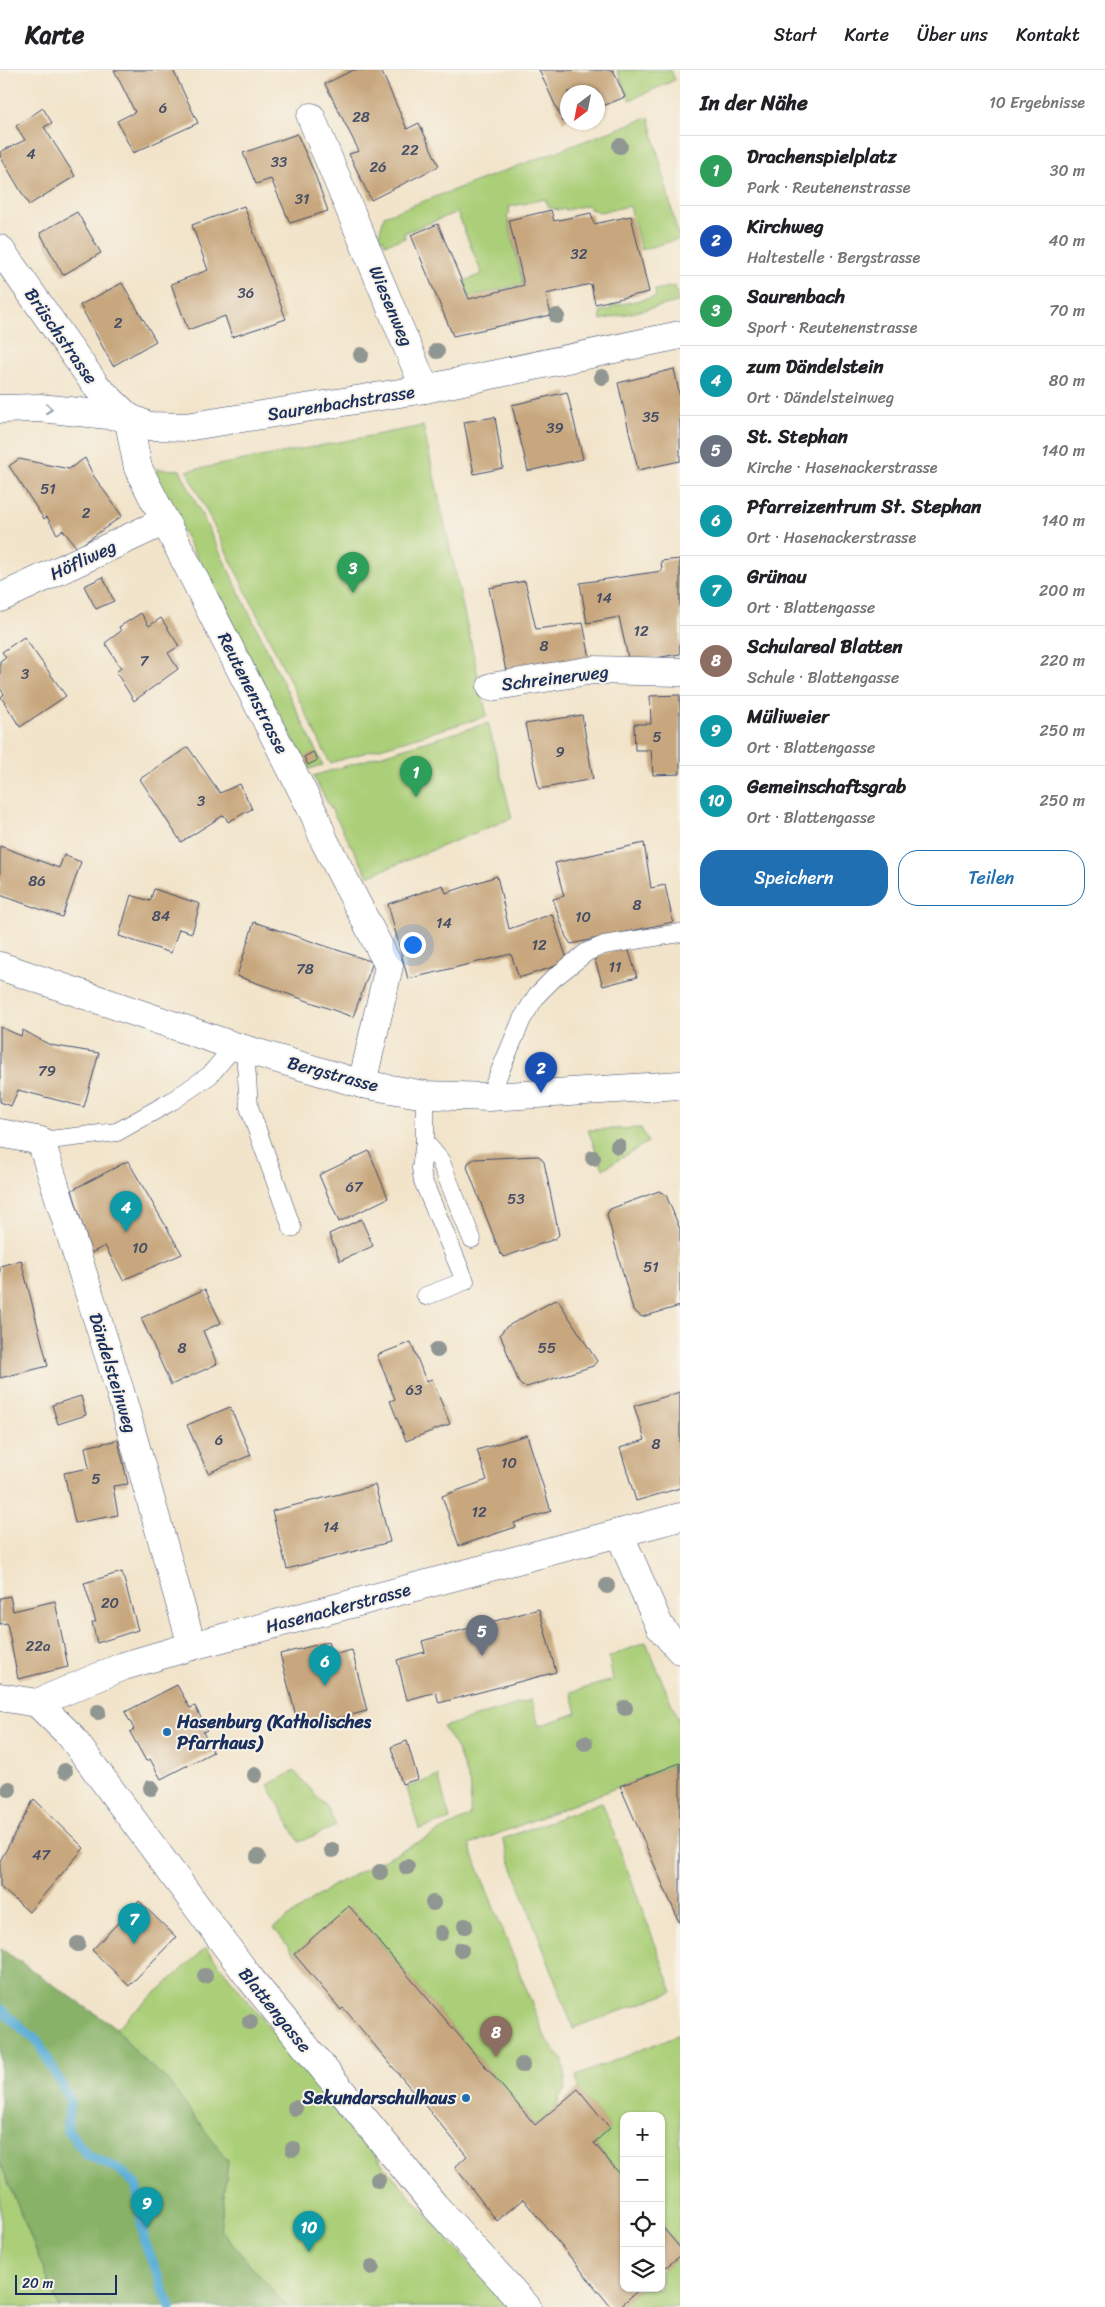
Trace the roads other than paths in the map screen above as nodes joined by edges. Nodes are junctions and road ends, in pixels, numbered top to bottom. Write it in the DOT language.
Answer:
graph roads {
  1 [pos="311,117"];
  2 [pos="0,249"];
  3 [pos="680,336"];
  4 [pos="425,389"];
  5 [pos="0,409"];
  6 [pos="128,417"];
  7 [pos="165,521"];
  8 [pos="0,598"];
  9 [pos="680,672"];
  10 [pos="491,687"];
  11 [pos="680,934"];
  12 [pos="0,966"];
  13 [pos="240,1048"];
  14 [pos="362,1084"];
  15 [pos="680,1085"];
  16 [pos="425,1095"];
  17 [pos="489,1097"];
  18 [pos="0,1133"];
  19 [pos="41,1141"];
  20 [pos="424,1142"];
  21 [pos="292,1228"];
  22 [pos="472,1239"];
  23 [pos="426,1296"];
  24 [pos="680,1517"];
  25 [pos="619,1534"];
  26 [pos="192,1646"];
  27 [pos="680,1650"];
  28 [pos="0,1697"];
  29 [pos="37,1704"];
  30 [pos="527,2307"];
  1 -- 4 [label="street, Wiesenweg"];
  2 -- 6 [label="street, Brüschstrasse"];
  3 -- 4 [label="street, Saurenbachstrasse"];
  4 -- 6 [label="street, Saurenbachstrasse"];
  5 -- 6 [label="street, Saurenbachstrasse, one-way"];
  6 -- 7 [label="street, Reutenenstrasse"];
  7 -- 8 [label="street, Höfliweg"];
  7 -- 14 [label="street, Reutenenstrasse"];
  9 -- 10 [label="street, Schreinerweg"];
  11 -- 17 [label="lane"];
  12 -- 13 [label="street, Bergstrasse"];
  13 -- 14 [label="street, Bergstrasse"];
  13 -- 19 [label="lane"];
  13 -- 21 [label="lane"];
  14 -- 16 [label="street, Bergstrasse"];
  15 -- 17 [label="street, Bergstrasse"];
  16 -- 17 [label="street, Bergstrasse"];
  16 -- 20 [label="lane"];
  18 -- 19 [label="street"];
  19 -- 26 [label="street, Dändelsteinweg"];
  20 -- 22 [label="lane"];
  20 -- 23 [label="lane"];
  24 -- 25 [label="street, Hasenackerstrasse"];
  25 -- 26 [label="street, Hasenackerstrasse"];
  25 -- 27 [label="street"];
  26 -- 29 [label="street, Hasenackerstrasse"];
  28 -- 29 [label="street"];
  29 -- 30 [label="street, Blattengasse"];
}
